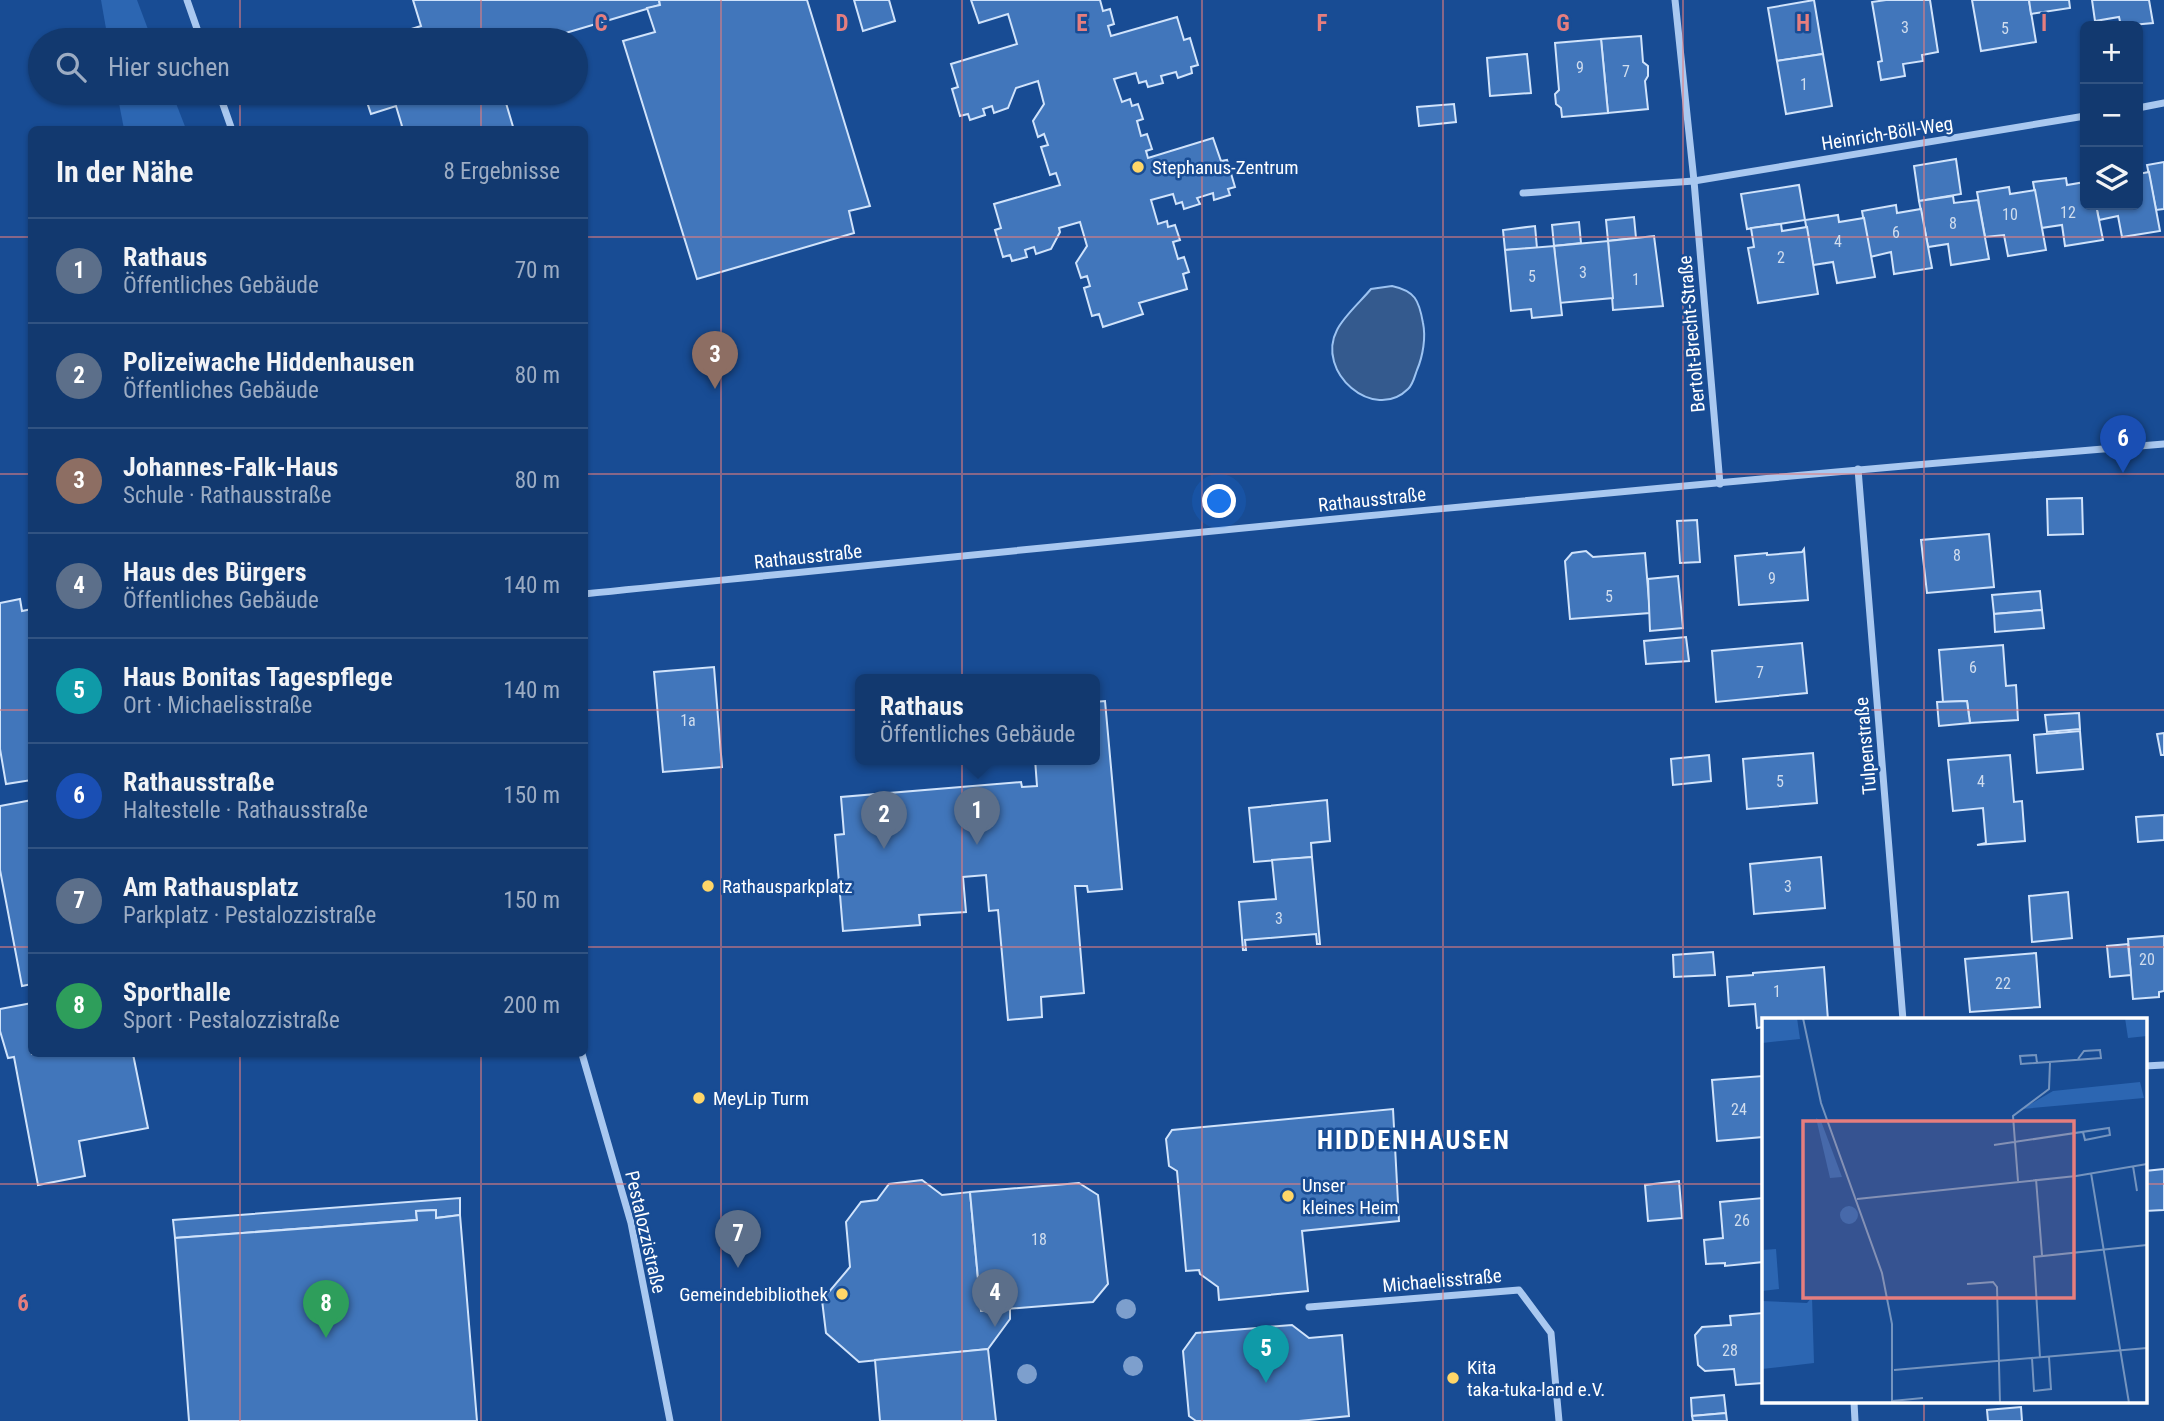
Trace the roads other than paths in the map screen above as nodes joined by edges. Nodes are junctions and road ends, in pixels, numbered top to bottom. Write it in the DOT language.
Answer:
graph roads {
  1 [pos="187,0"];
  2 [pos="1675,0"];
  3 [pos="197,28"];
  4 [pos="2164,103"];
  5 [pos="223,105"];
  6 [pos="2143,107"];
  7 [pos="2080,117"];
  8 [pos="231,126"];
  9 [pos="1694,181"];
  10 [pos="1523,194"];
  11 [pos="2164,444"];
  12 [pos="1858,469"];
  13 [pos="1720,484"];
  14 [pos="588,594"];
  15 [pos="1903,1018"];
  16 [pos="583,1057"];
  17 [pos="2164,1065"];
  18 [pos="2146,1066"];
  19 [pos="1309,1307"];
  20 [pos="670,1421"];
  21 [pos="1559,1421"];
  1 -- 3 [label="street"];
  2 -- 9 [label="street, Bertolt-Brecht-Straße"];
  4 -- 6 [label="street"];
  5 -- 8 [label="street"];
  7 -- 9 [label="street, Heinrich-Böll-Weg"];
  9 -- 10 [label="street"];
  9 -- 13 [label="street, Bertolt-Brecht-Straße"];
  11 -- 12 [label="street, Rathausstraße"];
  12 -- 13 [label="street, Rathausstraße"];
  12 -- 15 [label="street, Tulpenstraße"];
  13 -- 14 [label="street, Rathausstraße"];
  16 -- 20 [label="street, Pestalozzistraße"];
  17 -- 18 [label="street"];
  19 -- 21 [label="street, Michaelisstraße"];
}
